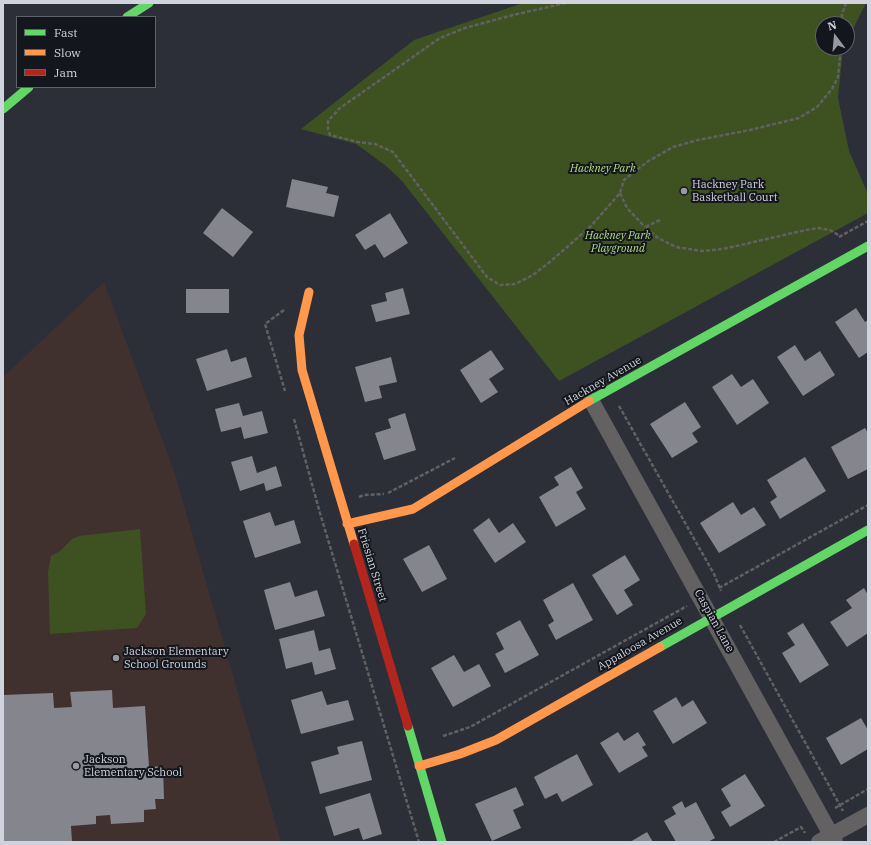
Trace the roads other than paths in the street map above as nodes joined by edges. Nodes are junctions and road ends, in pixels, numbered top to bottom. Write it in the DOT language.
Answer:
graph roads {
  1 [pos="148,3"];
  2 [pos="128,16"];
  3 [pos="28,88"];
  4 [pos="3,109"];
  5 [pos="868,246"];
  6 [pos="309,292"];
  7 [pos="591,400"];
  8 [pos="347,524"];
  9 [pos="868,530"];
  10 [pos="712,617"];
  11 [pos="419,766"];
  12 [pos="868,815"];
  13 [pos="824,839"];
  14 [pos="442,842"];
  1 -- 2 [label="main road"];
  3 -- 4 [label="main road"];
  5 -- 7 [label="main road, Hackney Avenue"];
  6 -- 8 [label="main road, Friesian Street"];
  7 -- 8 [label="main road, Hackney Avenue"];
  7 -- 10 [label="street, Caspian Lane"];
  8 -- 11 [label="main road, Friesian Street"];
  9 -- 10 [label="main road, Appaloosa Avenue"];
  10 -- 11 [label="main road, Appaloosa Avenue"];
  10 -- 13 [label="street, Caspian Lane"];
  11 -- 14 [label="main road, Friesian Street"];
  12 -- 13 [label="street"];
}
